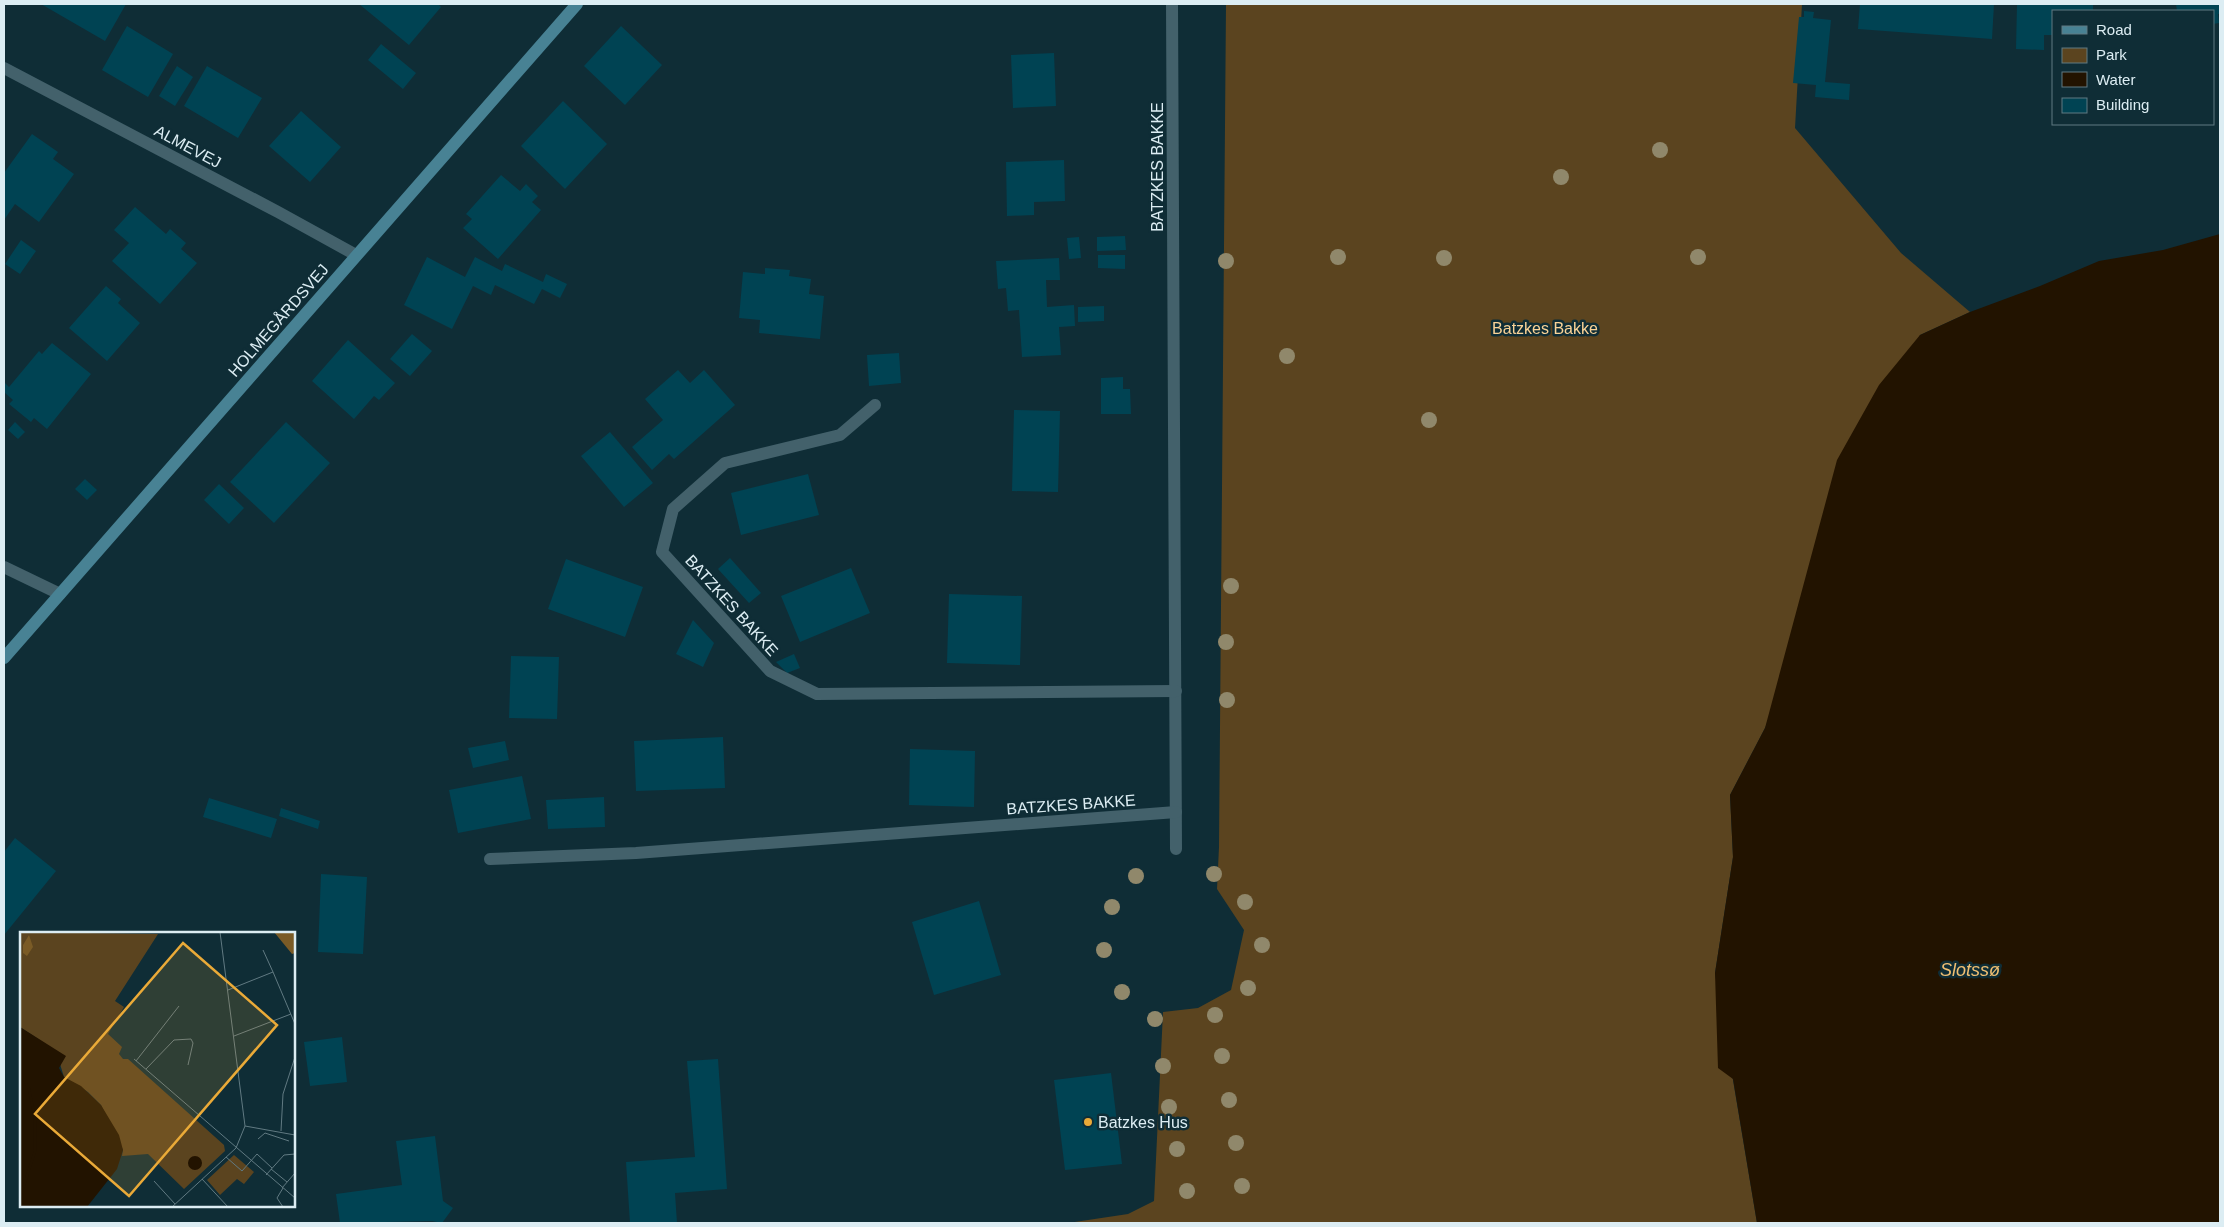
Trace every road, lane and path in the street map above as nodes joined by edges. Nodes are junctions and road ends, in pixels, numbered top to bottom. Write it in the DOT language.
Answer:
graph roads {
  1 [pos="577,4"];
  2 [pos="1172,4"];
  3 [pos="4,68"];
  4 [pos="356,256"];
  5 [pos="875,405"];
  6 [pos="4,567"];
  7 [pos="60,594"];
  8 [pos="4,658"];
  9 [pos="1176,690"];
  10 [pos="1176,812"];
  11 [pos="1176,849"];
  12 [pos="490,859"];
  1 -- 4 [label="street, HOLMEGÅRDSVEJ"];
  2 -- 9 [label="street, BATZKES BAKKE"];
  3 -- 4 [label="street, ALMEVEJ"];
  4 -- 7 [label="street, HOLMEGÅRDSVEJ"];
  5 -- 9 [label="street, BATZKES BAKKE"];
  6 -- 7 [label="street"];
  7 -- 8 [label="street, HOLMEGÅRDSVEJ"];
  9 -- 10 [label="street, BATZKES BAKKE"];
  10 -- 11 [label="street, BATZKES BAKKE"];
  10 -- 12 [label="street, BATZKES BAKKE"];
}
